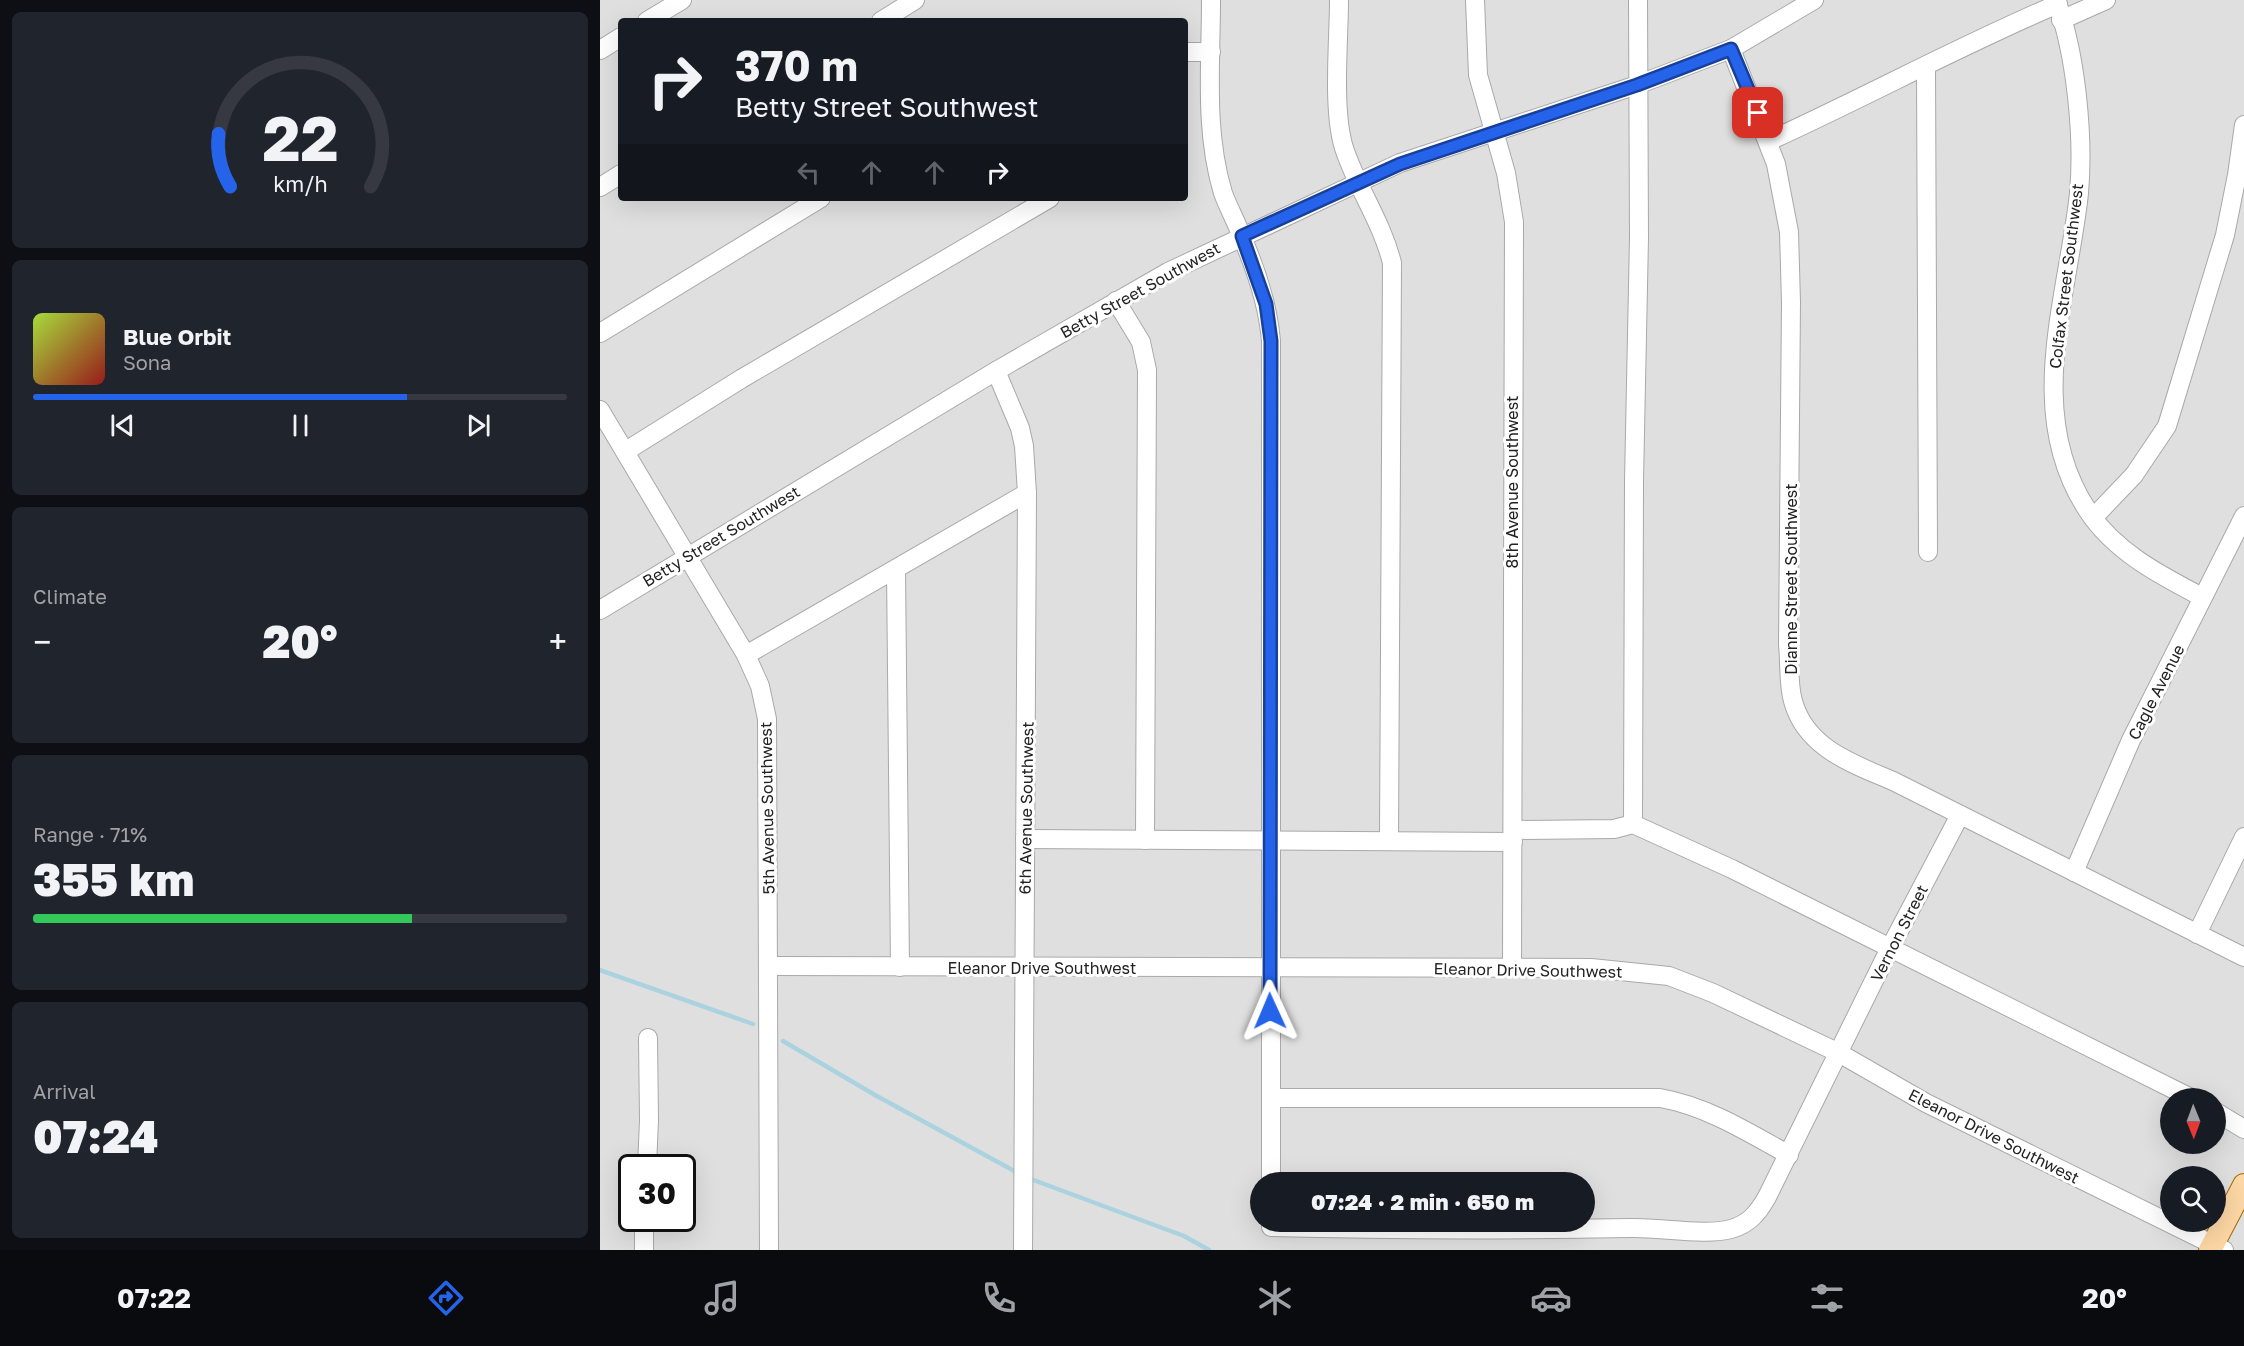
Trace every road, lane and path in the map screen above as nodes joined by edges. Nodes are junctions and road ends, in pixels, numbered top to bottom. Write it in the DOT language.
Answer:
graph roads {
  1 [pos="682,0"];
  2 [pos="915,0"];
  3 [pos="1211,0"];
  4 [pos="1339,0"];
  5 [pos="1475,0"];
  6 [pos="1638,0"];
  7 [pos="1814,0"];
  8 [pos="2106,0"];
  9 [pos="2058,8"];
  10 [pos="652,18"];
  11 [pos="886,18"];
  12 [pos="618,39"];
  13 [pos="1731,49"];
  14 [pos="600,50"];
  15 [pos="1188,52"];
  16 [pos="1210,52"];
  17 [pos="1926,68"];
  18 [pos="1637,85"];
  19 [pos="2244,125"];
  20 [pos="1494,132"];
  21 [pos="1769,141"];
  22 [pos="618,176"];
  23 [pos="1359,181"];
  24 [pos="600,187"];
  25 [pos="816,201"];
  26 [pos="1045,201"];
  27 [pos="1242,236"];
  28 [pos="1116,301"];
  29 [pos="600,333"];
  30 [pos="996,371"];
  31 [pos="600,410"];
  32 [pos="626,451"];
  33 [pos="1027,493"];
  34 [pos="2244,516"];
  35 [pos="2093,518"];
  36 [pos="1928,552"];
  37 [pos="686,556"];
  38 [pos="896,569"];
  39 [pos="2202,597"];
  40 [pos="600,610"];
  41 [pos="746,655"];
  42 [pos="1960,815"];
  43 [pos="1633,824"];
  44 [pos="1513,836"];
  45 [pos="2244,837"];
  46 [pos="1025,839"];
  47 [pos="1145,840"];
  48 [pos="1272,840"];
  49 [pos="1389,840"];
  50 [pos="2074,872"];
  51 [pos="2197,933"];
  52 [pos="1890,948"];
  53 [pos="2244,957"];
  54 [pos="768,966"];
  55 [pos="900,967"];
  56 [pos="1023,968"];
  57 [pos="1270,968"];
  58 [pos="1512,968"];
  59 [pos="648,1038"];
  60 [pos="1839,1053"];
  61 [pos="2171,1088"];
  62 [pos="1271,1098"];
  63 [pos="2226,1118"];
  64 [pos="2244,1129"];
  65 [pos="648,1154"];
  66 [pos="1789,1155"];
  67 [pos="1271,1172"];
  68 [pos="2244,1185"];
  69 [pos="1595,1228"];
  70 [pos="644,1232"];
  71 [pos="2215,1249"];
  72 [pos="644,1250"];
  73 [pos="769,1250"];
  74 [pos="1023,1250"];
  1 -- 10 [label="street"];
  2 -- 11 [label="street"];
  3 -- 16 [label="street"];
  4 -- 23 [label="street"];
  5 -- 20 [label="street, 8th Avenue Southwest"];
  6 -- 18 [label="street"];
  7 -- 13 [label="street, Betty Street Southwest"];
  8 -- 9 [label="street"];
  9 -- 17 [label="street"];
  9 -- 35 [label="street, Colfax Street Southwest"];
  12 -- 14 [label="street"];
  13 -- 18 [label="street, Betty Street Southwest"];
  13 -- 21 [label="street, Dianne Street Southwest"];
  15 -- 16 [label="street"];
  16 -- 27 [label="street"];
  17 -- 21 [label="street"];
  17 -- 36 [label="street"];
  18 -- 20 [label="street, Betty Street Southwest"];
  18 -- 43 [label="street"];
  19 -- 35 [label="street"];
  20 -- 23 [label="street, Betty Street Southwest"];
  20 -- 44 [label="street, 8th Avenue Southwest"];
  21 -- 42 [label="street, Dianne Street Southwest"];
  22 -- 24 [label="street"];
  23 -- 27 [label="street, Betty Street Southwest"];
  23 -- 49 [label="street"];
  25 -- 29 [label="street"];
  26 -- 32 [label="street"];
  27 -- 28 [label="street, Betty Street Southwest"];
  27 -- 48 [label="street"];
  28 -- 30 [label="street, Betty Street Southwest"];
  28 -- 47 [label="street"];
  30 -- 33 [label="street, 6th Avenue Southwest"];
  30 -- 37 [label="street, Betty Street Southwest"];
  31 -- 32 [label="street, 5th Avenue Southwest"];
  32 -- 37 [label="street, 5th Avenue Southwest"];
  33 -- 38 [label="street"];
  33 -- 46 [label="street, 6th Avenue Southwest"];
  34 -- 39 [label="street, Cagle Avenue"];
  35 -- 39 [label="street, Colfax Street Southwest"];
  37 -- 40 [label="street, Betty Street Southwest"];
  37 -- 41 [label="street, 5th Avenue Southwest"];
  38 -- 41 [label="street"];
  38 -- 55 [label="street"];
  39 -- 50 [label="street, Cagle Avenue"];
  41 -- 54 [label="street, 5th Avenue Southwest"];
  42 -- 50 [label="street, Dianne Street Southwest"];
  42 -- 52 [label="street, Vernon Street"];
  43 -- 44 [label="street"];
  43 -- 52 [label="street"];
  44 -- 49 [label="street"];
  44 -- 58 [label="street, 8th Avenue Southwest"];
  45 -- 51 [label="street"];
  46 -- 47 [label="street"];
  46 -- 56 [label="street, 6th Avenue Southwest"];
  47 -- 48 [label="street"];
  48 -- 49 [label="street"];
  48 -- 57 [label="street"];
  50 -- 51 [label="street, Dianne Street Southwest"];
  51 -- 53 [label="street, Dianne Street Southwest"];
  52 -- 60 [label="street, Vernon Street"];
  52 -- 61 [label="street"];
  54 -- 55 [label="street, Eleanor Drive Southwest"];
  54 -- 73 [label="street, 5th Avenue Southwest"];
  55 -- 56 [label="street, Eleanor Drive Southwest"];
  56 -- 57 [label="street, Eleanor Drive Southwest"];
  56 -- 74 [label="street, 6th Avenue Southwest"];
  57 -- 58 [label="street, Eleanor Drive Southwest"];
  57 -- 62 [label="street"];
  58 -- 60 [label="street, Eleanor Drive Southwest"];
  59 -- 65 [label="street"];
  60 -- 66 [label="street, Vernon Street"];
  60 -- 71 [label="street, Eleanor Drive Southwest"];
  62 -- 66 [label="street"];
  62 -- 67 [label="street"];
  63 -- 64 [label="street"];
  66 -- 69 [label="street, Vernon Street"];
  68 -- 71 [label="main road"];
  70 -- 72 [label="street"];
}
